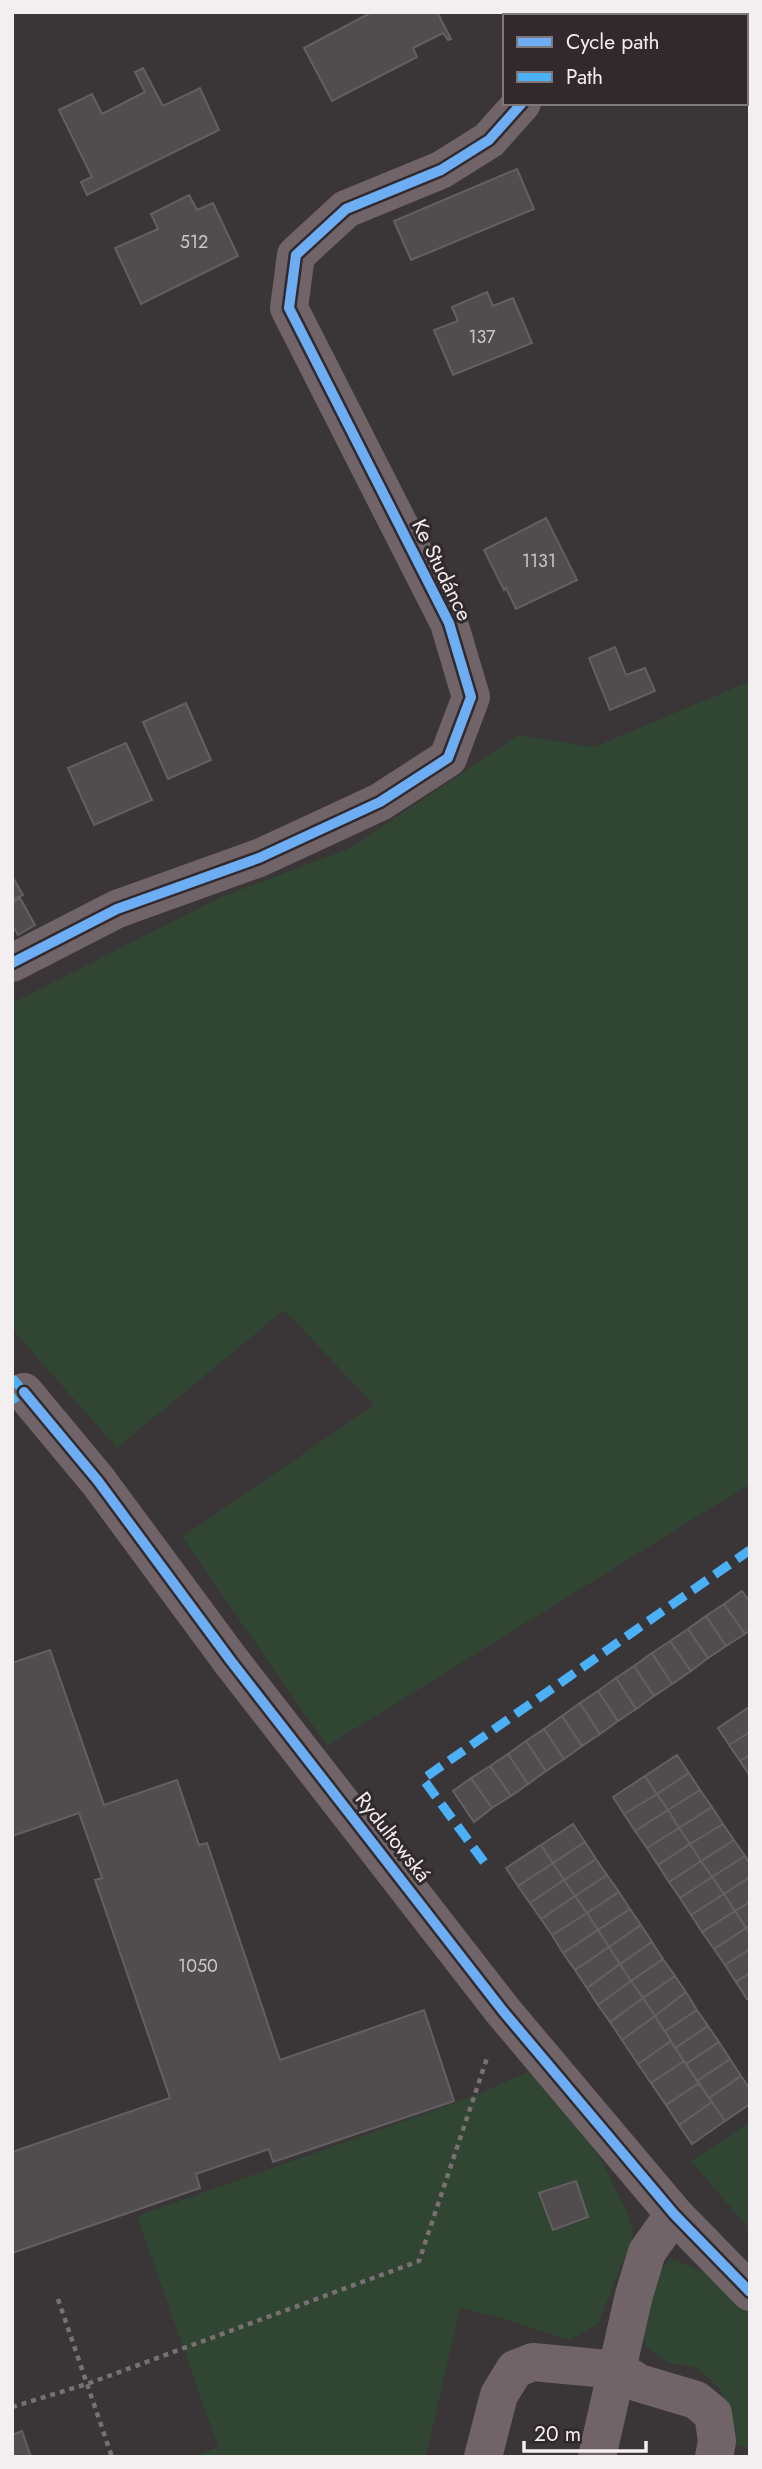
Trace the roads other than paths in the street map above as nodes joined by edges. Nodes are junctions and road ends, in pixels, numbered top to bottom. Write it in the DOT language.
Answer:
graph roads {
  1 [pos="520,105"];
  2 [pos="12,963"];
  3 [pos="16,1390"];
  4 [pos="674,2214"];
  5 [pos="750,2292"];
  6 [pos="618,2370"];
  7 [pos="483,2457"];
  8 [pos="597,2457"];
  9 [pos="714,2457"];
  1 -- 2 [label="street, Ke Studánce"];
  3 -- 4 [label="street, Rydultowská"];
  4 -- 5 [label="street, Rydultowská"];
  4 -- 6 [label="street"];
  6 -- 7 [label="street"];
  6 -- 8 [label="street"];
  6 -- 9 [label="street"];
}
